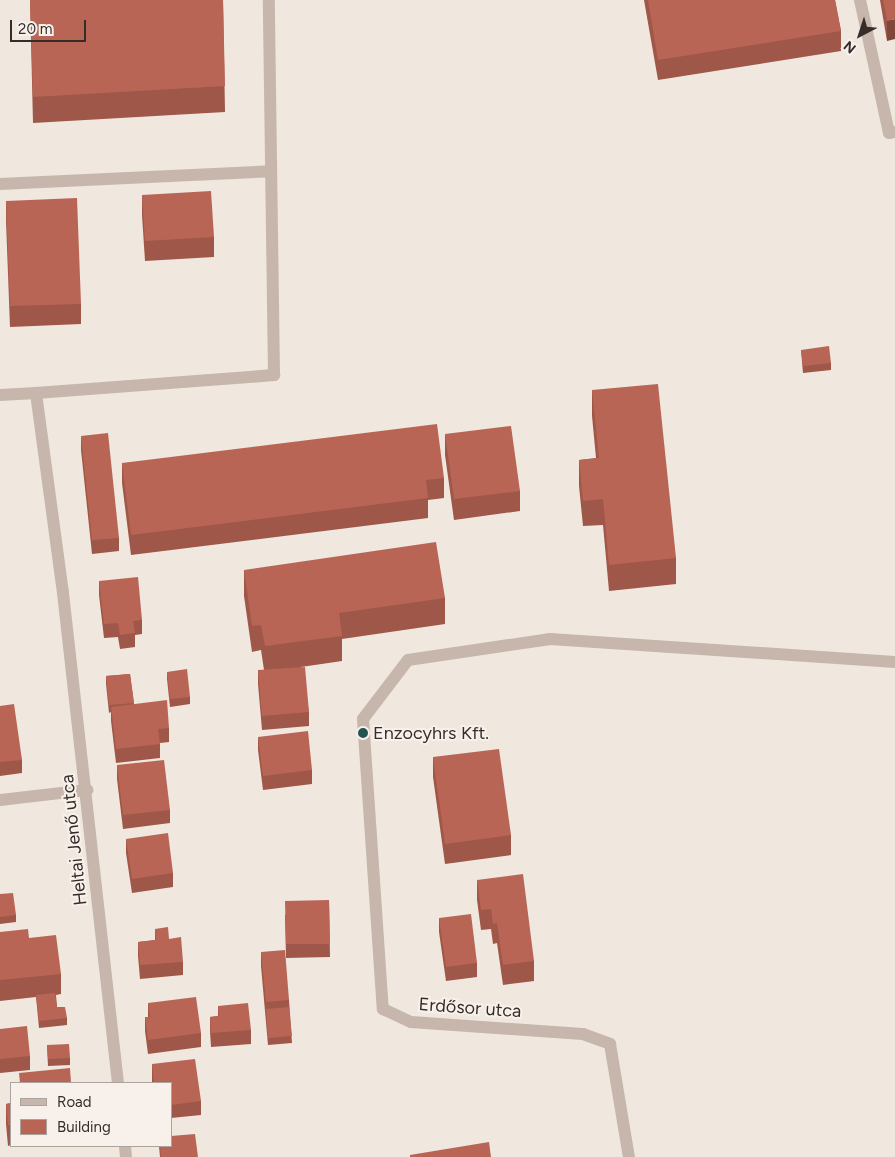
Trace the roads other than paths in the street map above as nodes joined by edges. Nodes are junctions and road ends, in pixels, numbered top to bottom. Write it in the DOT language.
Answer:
graph roads {
  1 [pos="269,0"];
  2 [pos="860,0"];
  3 [pos="895,132"];
  4 [pos="271,171"];
  5 [pos="0,184"];
  6 [pos="36,393"];
  7 [pos="0,395"];
  8 [pos="895,662"];
  9 [pos="87,790"];
  10 [pos="0,800"];
  11 [pos="118,1082"];
  12 [pos="629,1157"];
  1 -- 4 [label="street"];
  2 -- 3 [label="street"];
  4 -- 5 [label="street"];
  4 -- 6 [label="street"];
  6 -- 7 [label="street"];
  6 -- 9 [label="street, Heltai Jenő utca"];
  8 -- 12 [label="street, Erdősor utca"];
  9 -- 10 [label="street"];
  9 -- 11 [label="street, Heltai Jenő utca"];
}
